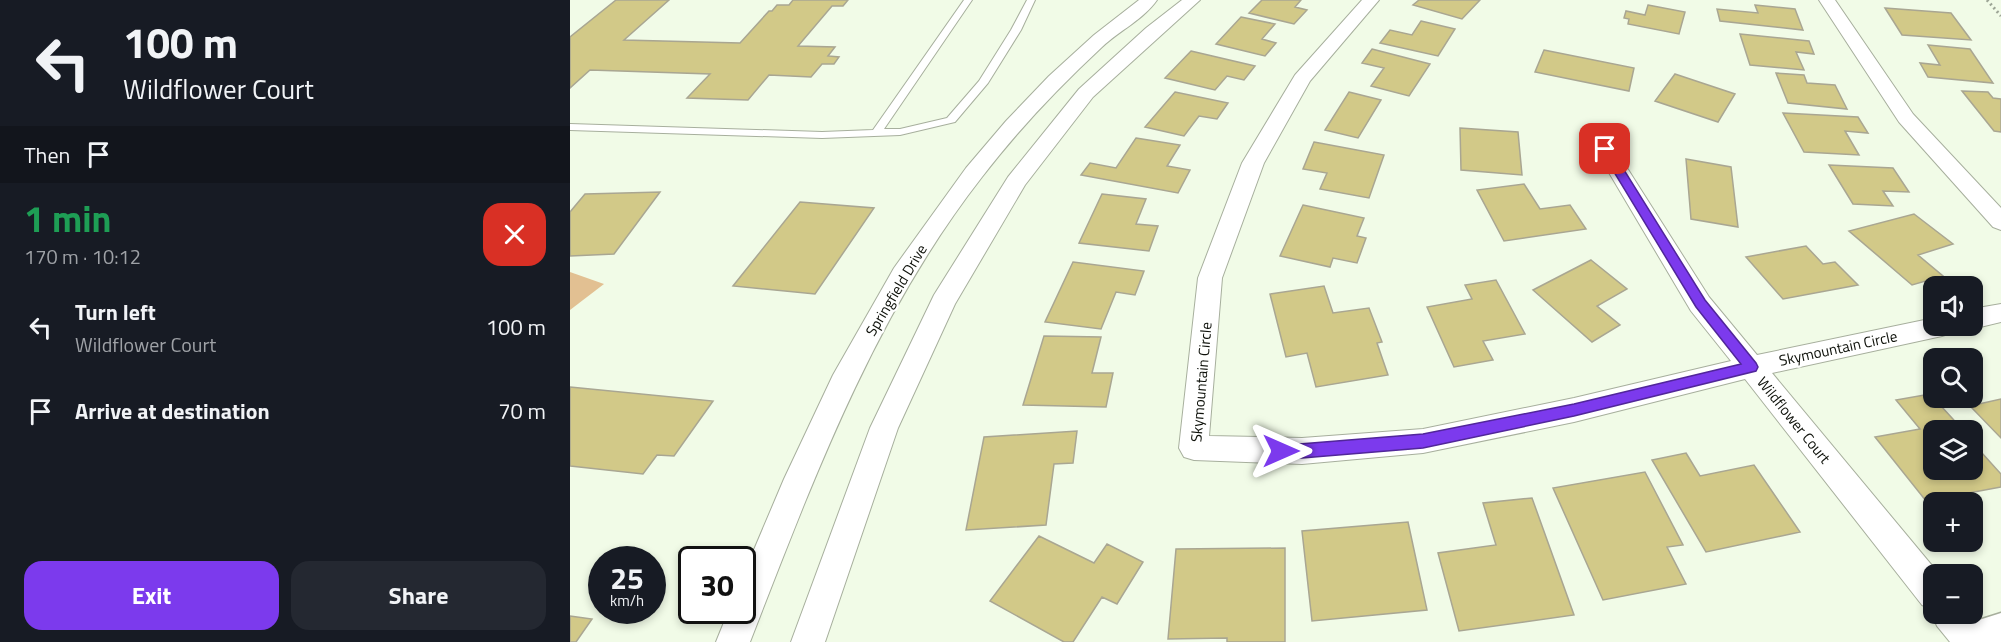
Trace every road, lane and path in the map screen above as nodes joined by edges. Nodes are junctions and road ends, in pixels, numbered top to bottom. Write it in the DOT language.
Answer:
graph roads {
  1 [pos="968,0"];
  2 [pos="1031,0"];
  3 [pos="1149,0"];
  4 [pos="1192,0"];
  5 [pos="1371,0"];
  6 [pos="1827,0"];
  7 [pos="1988,0"];
  8 [pos="2001,16"];
  9 [pos="570,127"];
  10 [pos="876,133"];
  11 [pos="1605,149"];
  12 [pos="2001,222"];
  13 [pos="2001,313"];
  14 [pos="1983,317"];
  15 [pos="1923,330"];
  16 [pos="1751,367"];
  17 [pos="1923,580"];
  18 [pos="1958,624"];
  19 [pos="2001,635"];
  20 [pos="733,642"];
  21 [pos="808,642"];
  22 [pos="1974,642"];
  1 -- 10 [label="lane"];
  2 -- 10 [label="lane"];
  3 -- 20 [label="street, Springfield Drive"];
  4 -- 21 [label="street"];
  5 -- 16 [label="street, Skymountain Circle"];
  6 -- 12 [label="street"];
  7 -- 8 [label="path"];
  9 -- 10 [label="lane"];
  11 -- 16 [label="street, Wildflower Court"];
  13 -- 14 [label="street"];
  15 -- 16 [label="street, Skymountain Circle"];
  16 -- 17 [label="street, Wildflower Court"];
  18 -- 22 [label="street"];
  19 -- 22 [label="street"];
}
